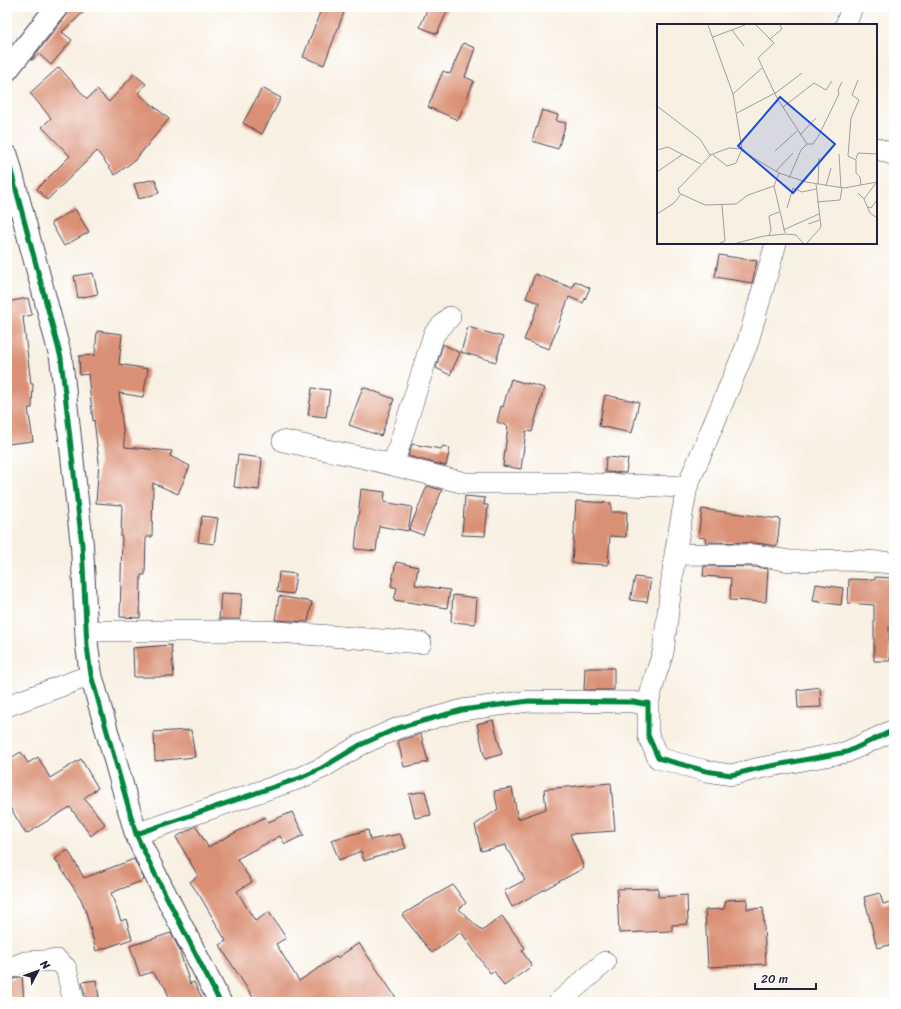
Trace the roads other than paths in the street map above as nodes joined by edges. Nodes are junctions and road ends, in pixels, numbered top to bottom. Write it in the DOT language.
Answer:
graph roads {
  1 [pos="57,7"];
  2 [pos="852,7"];
  3 [pos="846,24"];
  4 [pos="7,70"];
  5 [pos="877,148"];
  6 [pos="894,155"];
  7 [pos="7,156"];
  8 [pos="776,244"];
  9 [pos="450,317"];
  10 [pos="283,441"];
  11 [pos="393,465"];
  12 [pos="687,487"];
  13 [pos="675,554"];
  14 [pos="894,563"];
  15 [pos="86,631"];
  16 [pos="421,643"];
  17 [pos="91,675"];
  18 [pos="648,703"];
  19 [pos="7,706"];
  20 [pos="894,730"];
  21 [pos="136,834"];
  22 [pos="605,962"];
  23 [pos="7,969"];
  24 [pos="74,1002"];
  25 [pos="220,1002"];
  26 [pos="559,1002"];
  1 -- 4 [label="street"];
  2 -- 3 [label="street"];
  5 -- 6 [label="street"];
  7 -- 15 [label="street"];
  8 -- 12 [label="street"];
  9 -- 11 [label="street"];
  10 -- 11 [label="street"];
  11 -- 12 [label="street"];
  12 -- 13 [label="street"];
  13 -- 14 [label="street"];
  13 -- 18 [label="street"];
  15 -- 16 [label="street"];
  15 -- 17 [label="street"];
  17 -- 19 [label="street"];
  17 -- 21 [label="street"];
  18 -- 20 [label="street"];
  18 -- 21 [label="street"];
  21 -- 25 [label="street"];
  22 -- 26 [label="street"];
  23 -- 24 [label="street"];
}
